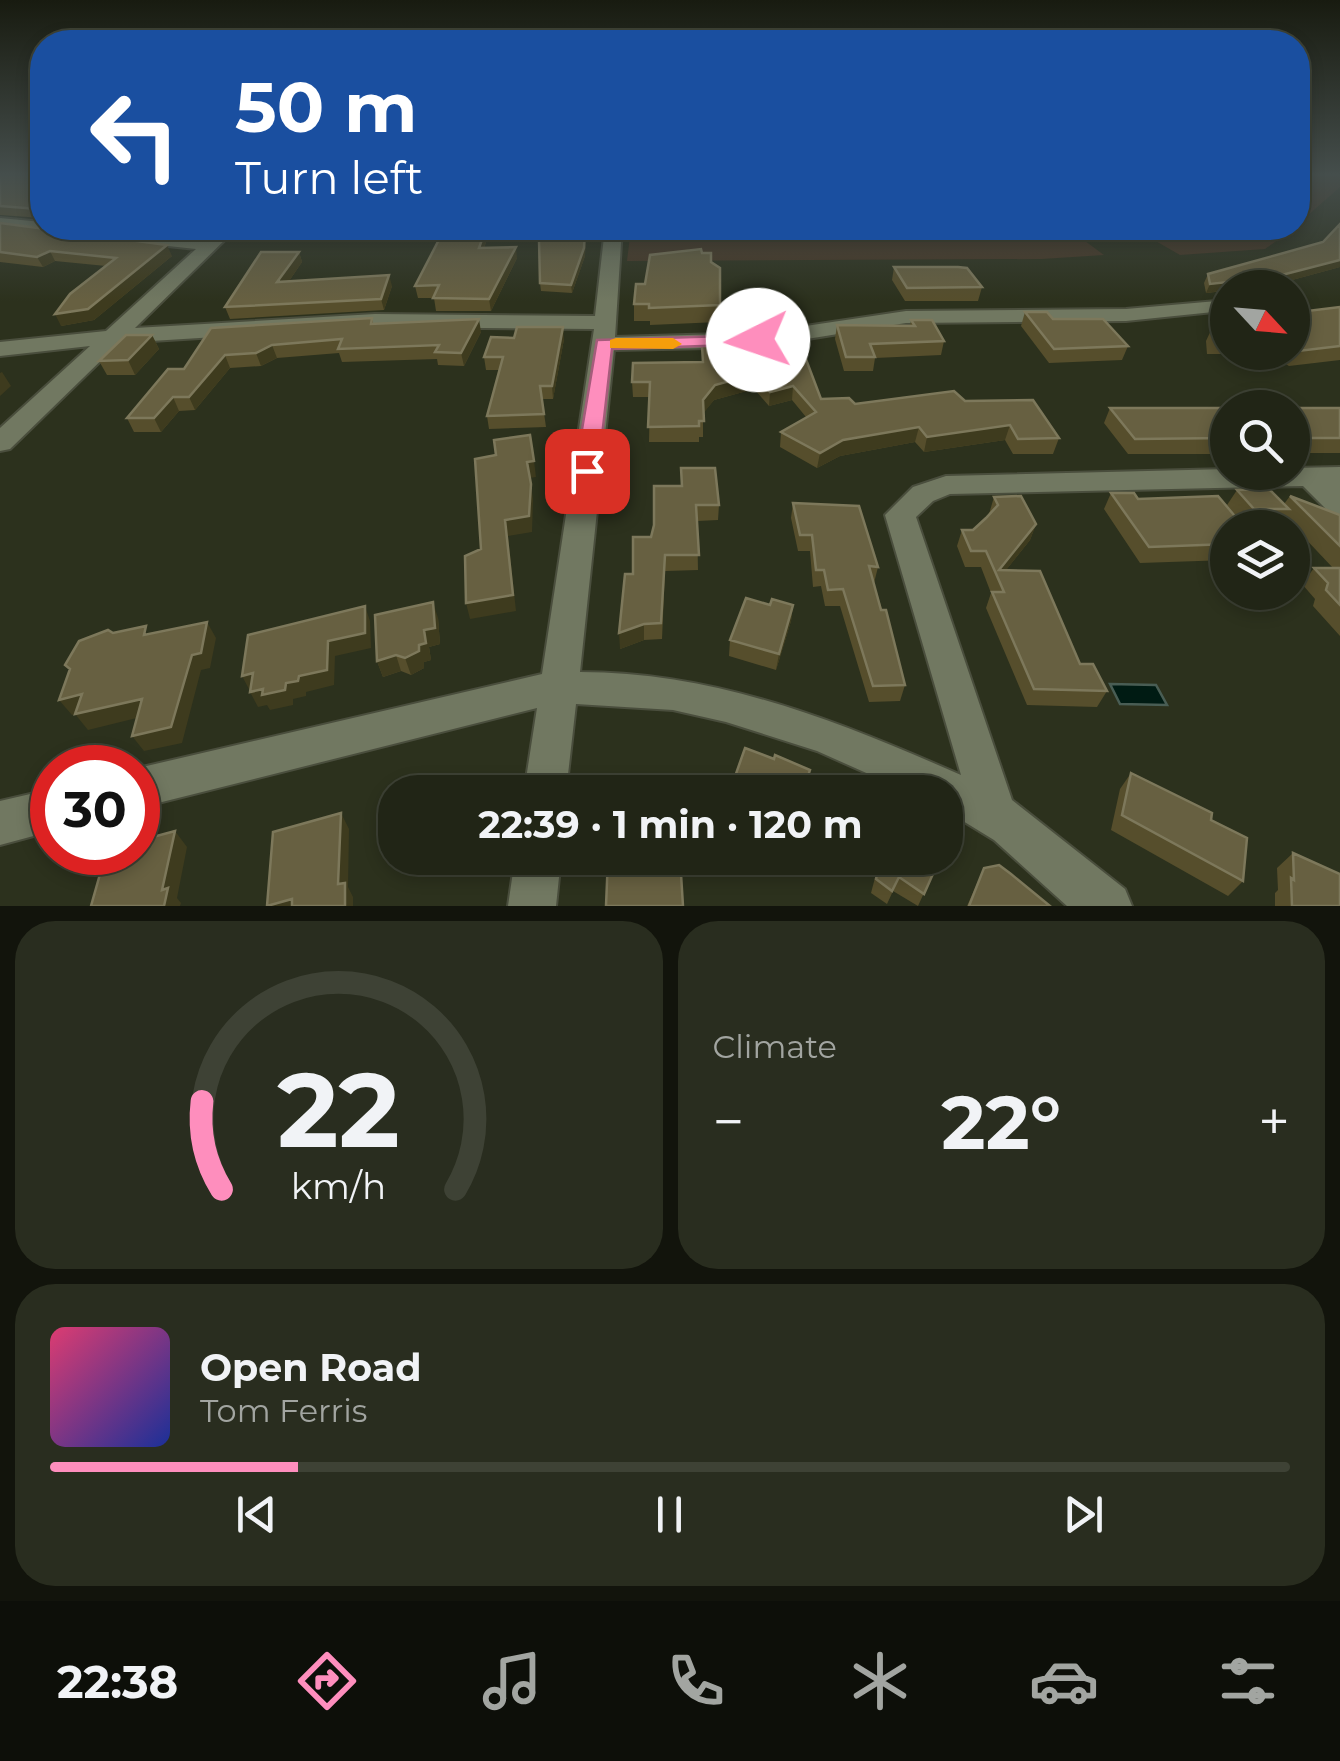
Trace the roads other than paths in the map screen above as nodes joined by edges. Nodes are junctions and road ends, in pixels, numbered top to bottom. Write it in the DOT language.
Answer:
graph roads {
  1 [pos="0,224"];
  2 [pos="30,227"];
  3 [pos="160,240"];
  4 [pos="216,240"];
  5 [pos="612,240"];
  6 [pos="210,245"];
  7 [pos="1210,306"];
  8 [pos="603,334"];
  9 [pos="111,336"];
  10 [pos="0,349"];
  11 [pos="0,443"];
  12 [pos="1325,477"];
  13 [pos="1340,505"];
  14 [pos="558,686"];
  15 [pos="547,775"];
  16 [pos="160,783"];
  17 [pos="995,814"];
  18 [pos="30,816"];
  19 [pos="0,823"];
  20 [pos="536,875"];
  21 [pos="1100,903"];
  22 [pos="532,906"];
  1 -- 2 [label="street"];
  3 -- 6 [label="street"];
  4 -- 6 [label="street"];
  5 -- 8 [label="street"];
  6 -- 9 [label="street"];
  7 -- 8 [label="street"];
  8 -- 9 [label="street"];
  8 -- 14 [label="street"];
  9 -- 10 [label="street"];
  9 -- 11 [label="street"];
  12 -- 13 [label="street"];
  12 -- 17 [label="street"];
  14 -- 15 [label="street"];
  14 -- 16 [label="street"];
  14 -- 17 [label="street"];
  17 -- 21 [label="street"];
  18 -- 19 [label="street"];
  20 -- 22 [label="street"];
}
